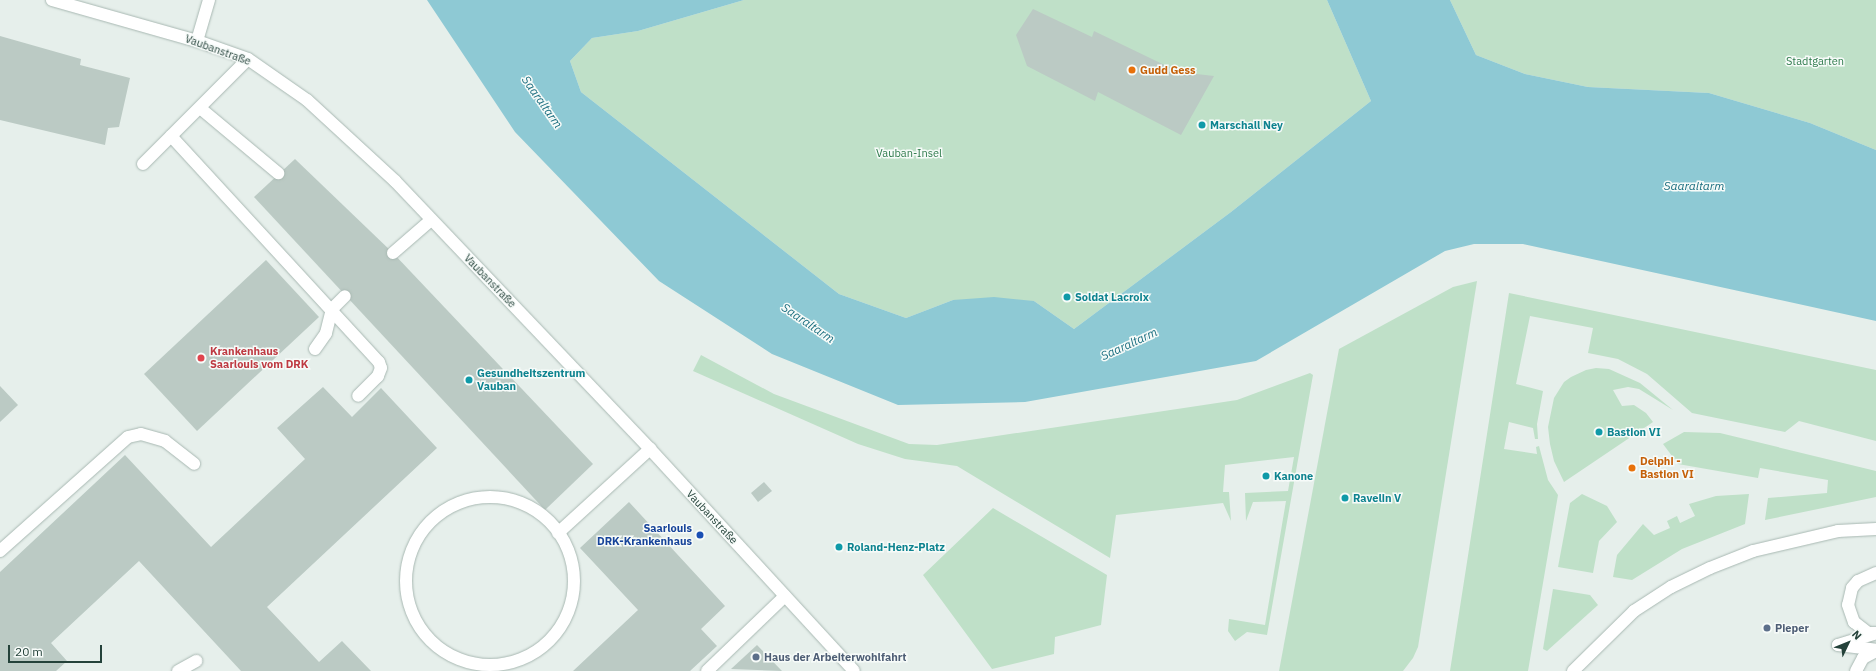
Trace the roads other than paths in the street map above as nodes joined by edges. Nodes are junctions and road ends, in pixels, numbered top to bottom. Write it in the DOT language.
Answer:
graph roads {
  1 [pos="52,0"];
  2 [pos="210,0"];
  3 [pos="197,41"];
  4 [pos="248,59"];
  5 [pos="200,108"];
  6 [pos="171,136"];
  7 [pos="143,164"];
  8 [pos="278,173"];
  9 [pos="431,220"];
  10 [pos="393,253"];
  11 [pos="346,296"];
  12 [pos="332,308"];
  13 [pos="315,350"];
  14 [pos="358,396"];
  15 [pos="650,449"];
  16 [pos="194,464"];
  17 [pos="1876,529"];
  18 [pos="558,532"];
  19 [pos="0,551"];
  20 [pos="1876,573"];
  21 [pos="785,596"];
  22 [pos="1876,633"];
  23 [pos="1876,650"];
  24 [pos="196,661"];
  25 [pos="178,671"];
  26 [pos="707,671"];
  27 [pos="854,671"];
  28 [pos="1573,671"];
  29 [pos="1856,671"];
  1 -- 3 [label="street, Vaubanstraße"];
  2 -- 3 [label="street"];
  3 -- 4 [label="street, Vaubanstraße"];
  4 -- 5 [label="street"];
  4 -- 9 [label="street, Vaubanstraße"];
  5 -- 6 [label="street"];
  5 -- 8 [label="street"];
  6 -- 7 [label="street"];
  6 -- 12 [label="street"];
  9 -- 10 [label="street"];
  9 -- 15 [label="street, Vaubanstraße"];
  11 -- 12 [label="street"];
  12 -- 13 [label="street"];
  12 -- 14 [label="street"];
  15 -- 18 [label="street"];
  15 -- 21 [label="street, Vaubanstraße"];
  16 -- 19 [label="street"];
  17 -- 28 [label="street"];
  18 -- 18 [label="street"];
  20 -- 22 [label="street"];
  21 -- 26 [label="street"];
  21 -- 27 [label="street, Vaubanstraße"];
  22 -- 23 [label="street"];
  23 -- 29 [label="street"];
  24 -- 25 [label="street"];
}
